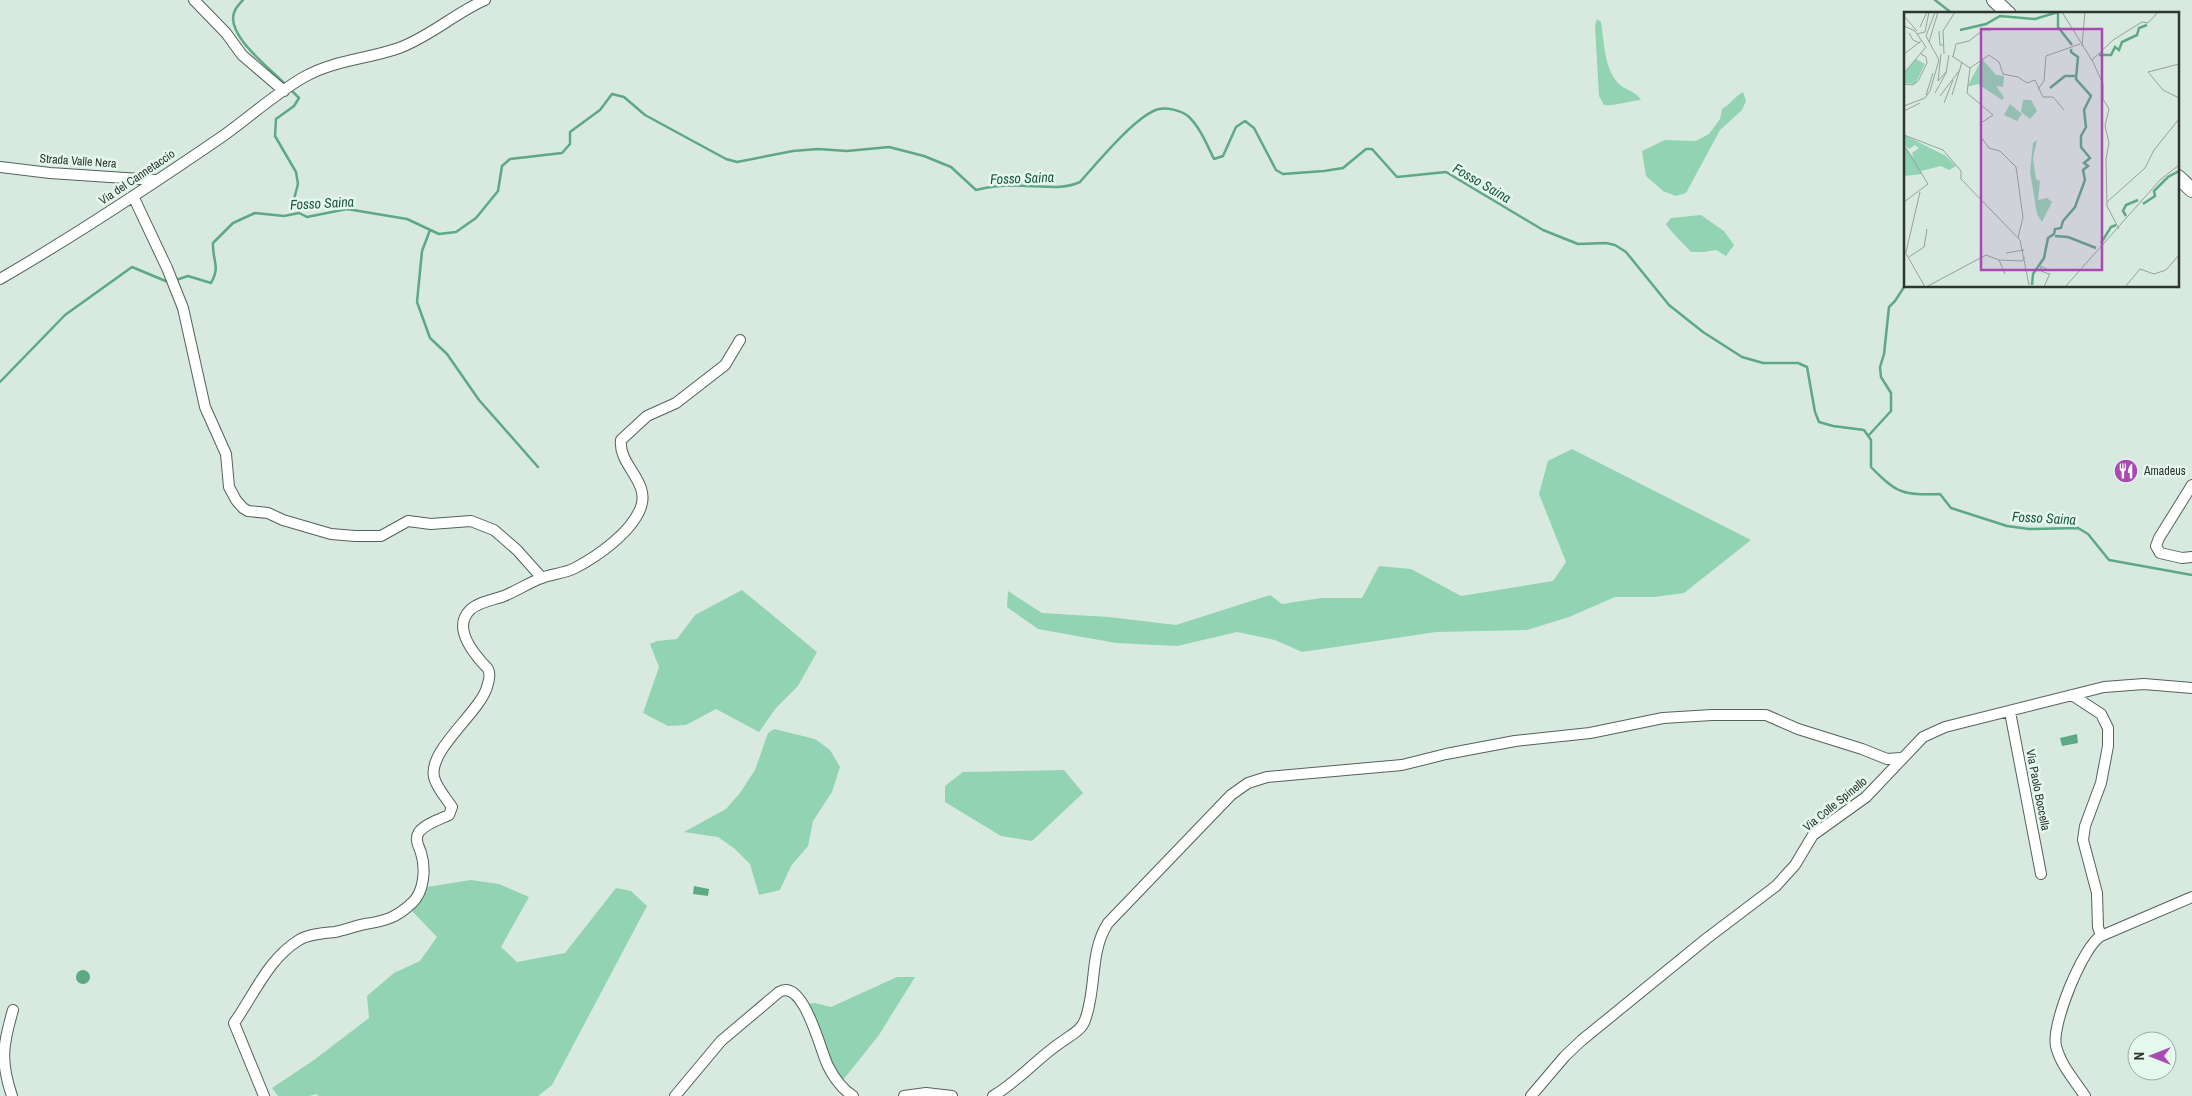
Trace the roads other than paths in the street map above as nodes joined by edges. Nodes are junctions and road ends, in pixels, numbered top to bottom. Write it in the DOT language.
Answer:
graph roads {
  1 [pos="194,0"];
  2 [pos="485,0"];
  3 [pos="1994,0"];
  4 [pos="2007,12"];
  5 [pos="284,91"];
  6 [pos="0,166"];
  7 [pos="2180,178"];
  8 [pos="155,180"];
  9 [pos="2192,190"];
  10 [pos="134,196"];
  11 [pos="0,278"];
  12 [pos="740,340"];
  13 [pos="2192,485"];
  14 [pos="2192,557"];
  15 [pos="542,578"];
  16 [pos="2192,688"];
  17 [pos="2072,695"];
  18 [pos="2010,712"];
  19 [pos="1901,758"];
  20 [pos="2041,874"];
  21 [pos="2192,898"];
  22 [pos="2102,936"];
  23 [pos="13,1010"];
  24 [pos="12,1096"];
  25 [pos="264,1096"];
  26 [pos="675,1096"];
  27 [pos="854,1096"];
  28 [pos="904,1096"];
  29 [pos="952,1096"];
  30 [pos="993,1096"];
  31 [pos="1531,1096"];
  32 [pos="2085,1096"];
  1 -- 5 [label="street"];
  2 -- 5 [label="street, Via del Cannetaccio"];
  3 -- 4 [label="main road"];
  5 -- 8 [label="street, Via del Cannetaccio"];
  6 -- 8 [label="street, Strada Valle Nera"];
  7 -- 9 [label="main road"];
  8 -- 10 [label="street, Via del Cannetaccio"];
  10 -- 11 [label="street, Via del Cannetaccio"];
  10 -- 15 [label="street"];
  12 -- 15 [label="street"];
  13 -- 14 [label="street"];
  15 -- 25 [label="street"];
  16 -- 17 [label="street, Via Colle Spinello"];
  17 -- 18 [label="street, Via Colle Spinello"];
  17 -- 22 [label="street"];
  18 -- 19 [label="street, Via Colle Spinello"];
  18 -- 20 [label="street, Via Paolo Boccella"];
  19 -- 30 [label="street"];
  19 -- 31 [label="street, Via Colle Spinello"];
  21 -- 22 [label="street"];
  22 -- 32 [label="street"];
  23 -- 24 [label="street"];
  26 -- 27 [label="street"];
  28 -- 29 [label="street"];
}
